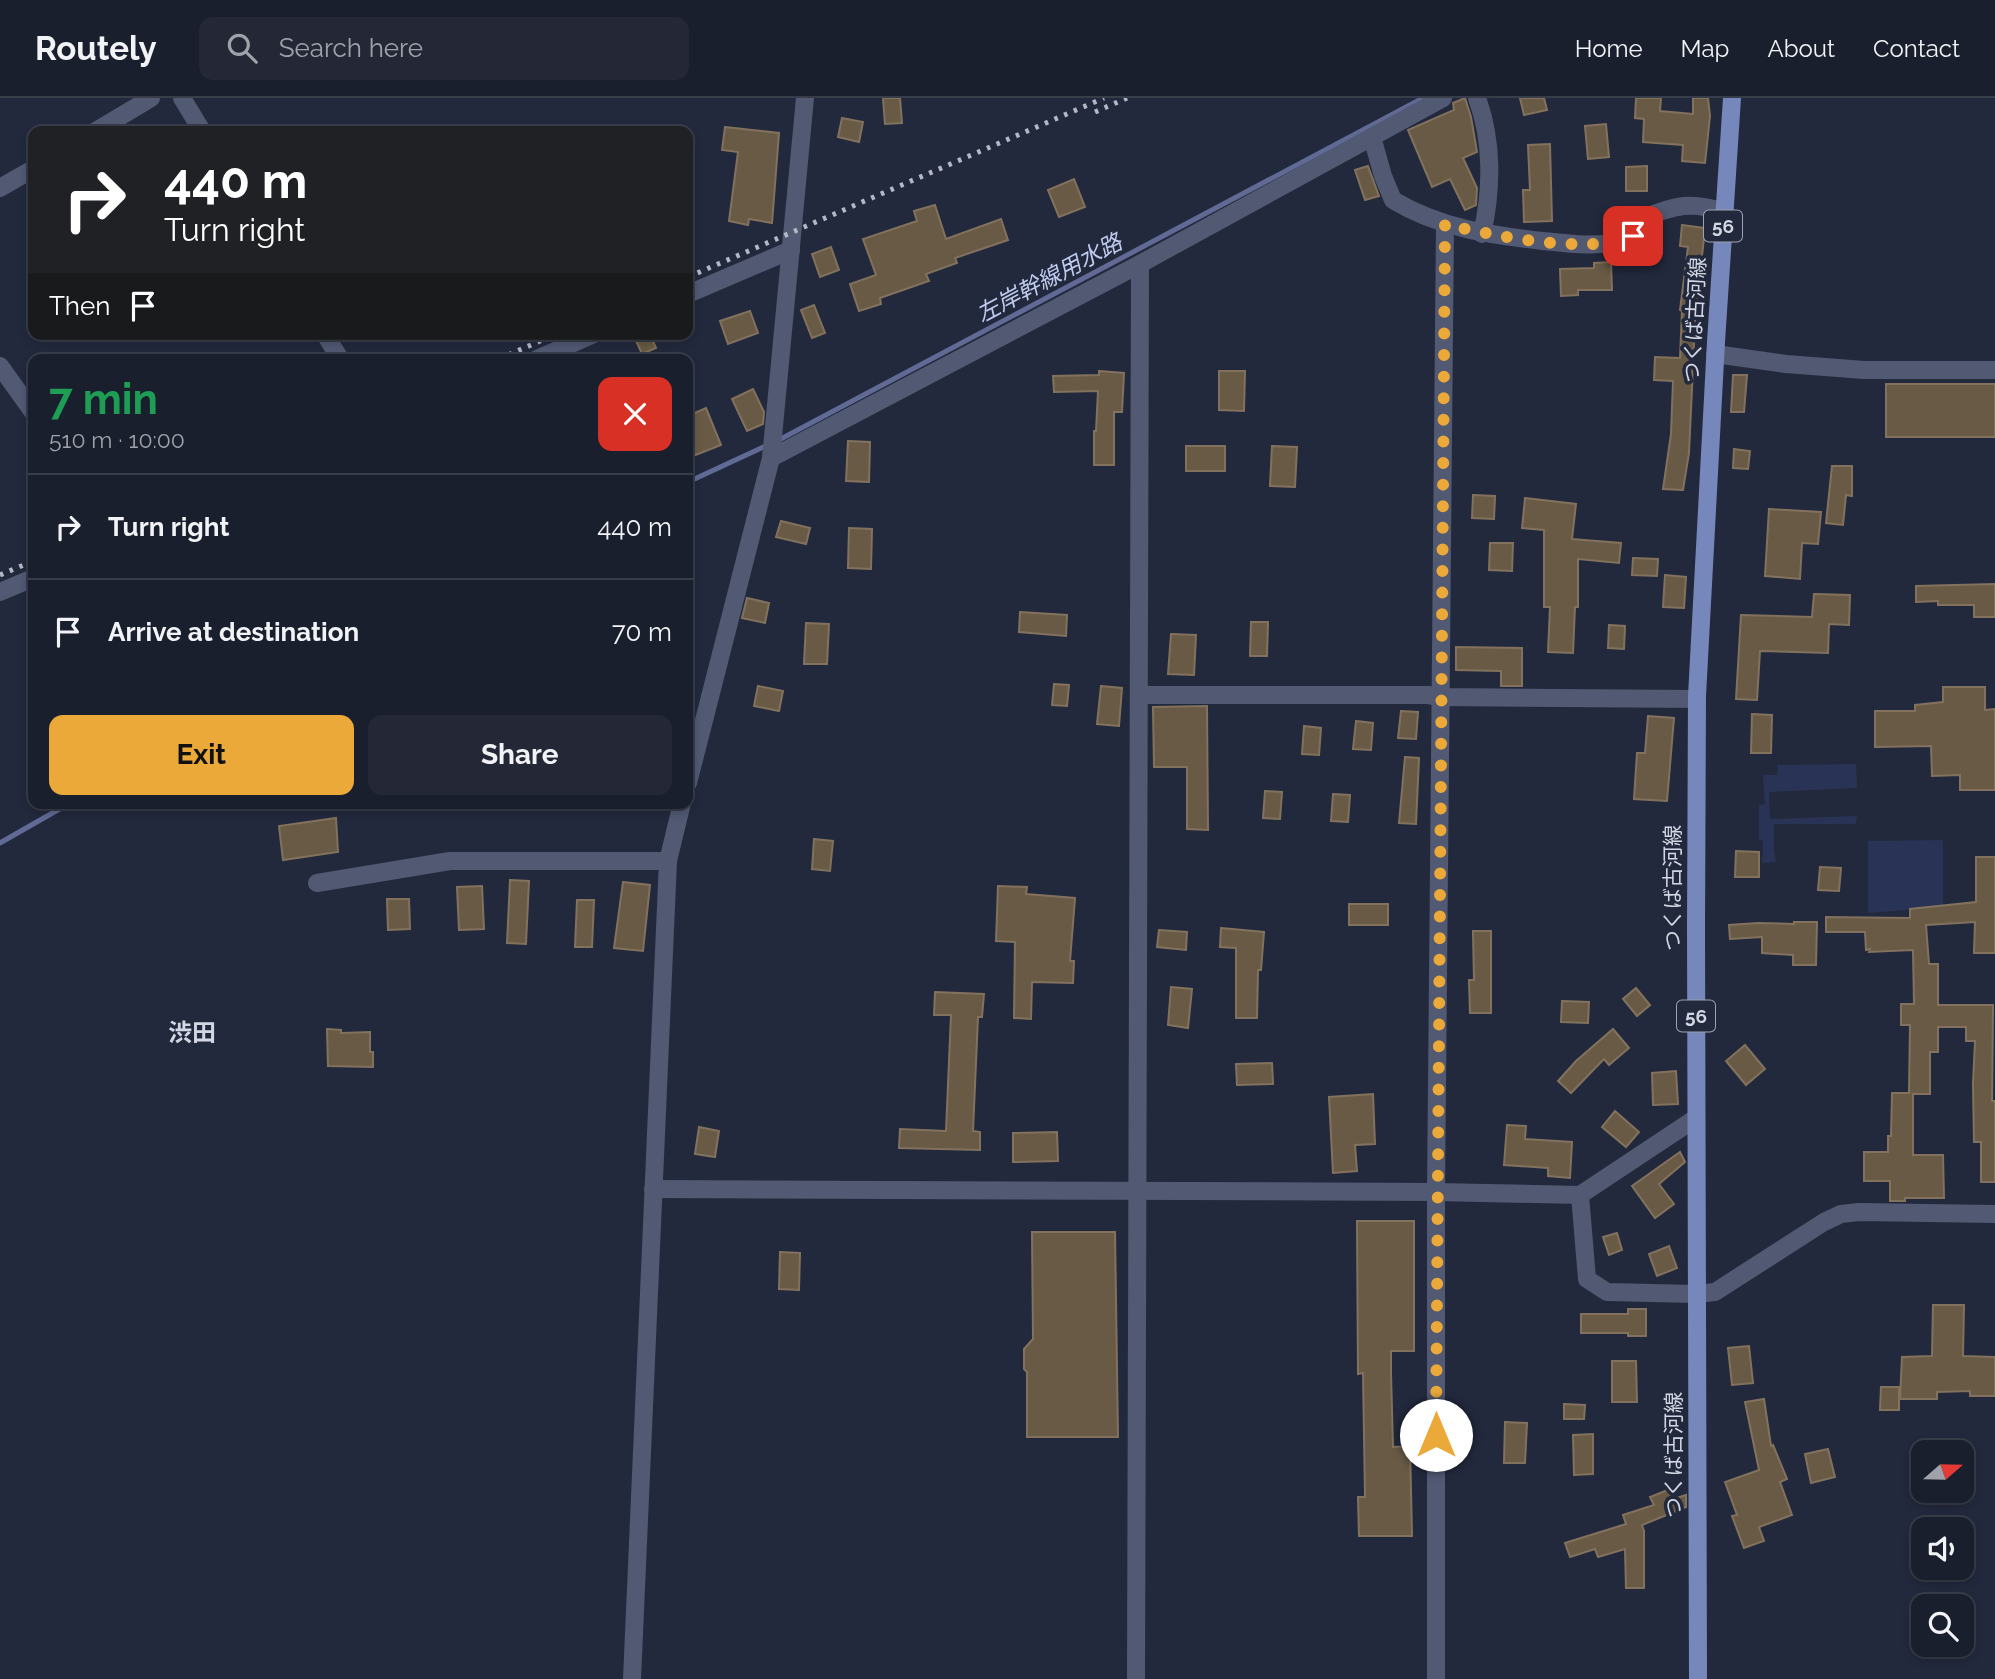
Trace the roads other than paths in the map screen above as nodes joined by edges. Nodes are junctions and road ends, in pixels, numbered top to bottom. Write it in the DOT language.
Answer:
graph roads {
  1 [pos="151,98"];
  2 [pos="182,98"];
  3 [pos="805,98"];
  4 [pos="1443,98"];
  5 [pos="1477,98"];
  6 [pos="1732,98"];
  7 [pos="104,126"];
  8 [pos="199,126"];
  9 [pos="1372,137"];
  10 [pos="28,172"];
  11 [pos="0,188"];
  12 [pos="1724,212"];
  13 [pos="1445,224"];
  14 [pos="1482,234"];
  15 [pos="791,250"];
  16 [pos="1140,264"];
  17 [pos="693,292"];
  18 [pos="580,340"];
  19 [pos="548,354"];
  20 [pos="1715,354"];
  21 [pos="0,366"];
  22 [pos="1995,370"];
  23 [pos="28,405"];
  24 [pos="771,458"];
  25 [pos="28,580"];
  26 [pos="0,592"];
  27 [pos="1139,695"];
  28 [pos="1440,697"];
  29 [pos="1697,699"];
  30 [pos="693,763"];
  31 [pos="681,809"];
  32 [pos="668,861"];
  33 [pos="317,883"];
  34 [pos="1696,1118"];
  35 [pos="653,1189"];
  36 [pos="1137,1191"];
  37 [pos="1436,1192"];
  38 [pos="1580,1195"];
  39 [pos="1995,1214"];
  40 [pos="1696,1294"];
  41 [pos="632,1679"];
  42 [pos="1136,1679"];
  43 [pos="1436,1679"];
  44 [pos="1698,1679"];
  1 -- 7 [label="street"];
  2 -- 8 [label="street"];
  3 -- 15 [label="street"];
  4 -- 9 [label="street"];
  5 -- 14 [label="street"];
  6 -- 12 [label="main road, つくば古河線 / 56"];
  9 -- 13 [label="street"];
  9 -- 16 [label="street"];
  10 -- 11 [label="street"];
  12 -- 14 [label="street"];
  12 -- 20 [label="main road, つくば古河線 / 56"];
  13 -- 14 [label="street"];
  13 -- 28 [label="street"];
  15 -- 17 [label="street"];
  15 -- 24 [label="street"];
  16 -- 24 [label="street"];
  16 -- 27 [label="street"];
  18 -- 19 [label="street"];
  20 -- 22 [label="street"];
  20 -- 29 [label="main road, つくば古河線 / 56"];
  21 -- 23 [label="street"];
  24 -- 30 [label="street"];
  25 -- 26 [label="street"];
  27 -- 28 [label="street"];
  27 -- 36 [label="street"];
  28 -- 29 [label="street"];
  28 -- 37 [label="street"];
  29 -- 34 [label="main road, つくば古河線 / 56"];
  31 -- 32 [label="street"];
  32 -- 33 [label="street"];
  32 -- 35 [label="street"];
  34 -- 38 [label="street"];
  34 -- 40 [label="main road, つくば古河線 / 56"];
  35 -- 36 [label="street"];
  35 -- 41 [label="street"];
  36 -- 37 [label="street"];
  36 -- 42 [label="street"];
  37 -- 38 [label="street"];
  37 -- 43 [label="street"];
  38 -- 40 [label="street"];
  39 -- 40 [label="street"];
  40 -- 44 [label="main road, つくば古河線 / 56"];
}
